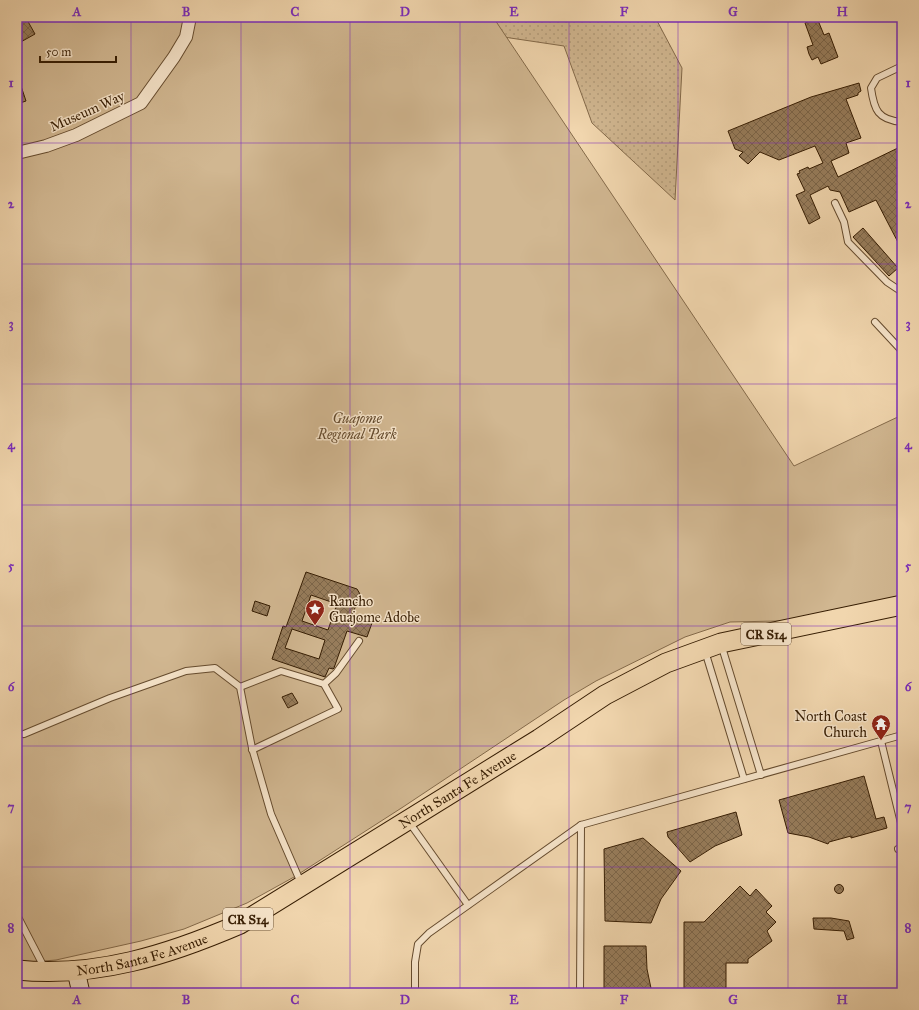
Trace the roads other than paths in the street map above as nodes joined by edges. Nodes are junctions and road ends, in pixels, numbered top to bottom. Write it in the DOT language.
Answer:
graph roads {
  1 [pos="190,17"];
  2 [pos="902,66"];
  3 [pos="902,122"];
  4 [pos="17,153"];
  5 [pos="834,203"];
  6 [pos="902,292"];
  7 [pos="875,322"];
  8 [pos="902,351"];
  9 [pos="902,606"];
  10 [pos="358,641"];
  11 [pos="713,646"];
  12 [pos="324,684"];
  13 [pos="240,687"];
  14 [pos="24,734"];
  15 [pos="902,735"];
  16 [pos="881,741"];
  17 [pos="252,750"];
  18 [pos="761,775"];
  19 [pos="744,780"];
  20 [pos="408,821"];
  21 [pos="581,825"];
  22 [pos="902,827"];
  23 [pos="303,886"];
  24 [pos="468,904"];
  25 [pos="17,915"];
  26 [pos="17,970"];
  27 [pos="76,971"];
  28 [pos="47,973"];
  29 [pos="81,993"];
  30 [pos="415,993"];
  31 [pos="580,993"];
  1 -- 4 [label="street, Museum Way"];
  2 -- 3 [label="lane"];
  5 -- 6 [label="lane"];
  7 -- 8 [label="lane"];
  9 -- 11 [label="main road, North Santa Fe Avenue / CR S14"];
  10 -- 12 [label="lane"];
  11 -- 18 [label="lane"];
  11 -- 19 [label="lane"];
  11 -- 20 [label="main road, North Santa Fe Avenue / CR S14"];
  12 -- 13 [label="lane"];
  12 -- 17 [label="lane"];
  13 -- 14 [label="lane"];
  13 -- 17 [label="lane"];
  15 -- 16 [label="lane"];
  16 -- 18 [label="lane"];
  16 -- 22 [label="lane"];
  17 -- 23 [label="lane"];
  18 -- 19 [label="lane"];
  19 -- 21 [label="lane"];
  20 -- 23 [label="main road, North Santa Fe Avenue / CR S14"];
  20 -- 24 [label="lane"];
  21 -- 24 [label="lane"];
  21 -- 31 [label="lane"];
  23 -- 27 [label="main road, North Santa Fe Avenue / CR S14"];
  24 -- 30 [label="lane"];
  25 -- 28 [label="lane"];
  26 -- 28 [label="main road, North Santa Fe Avenue / CR S14"];
  27 -- 28 [label="main road, North Santa Fe Avenue / CR S14"];
  27 -- 29 [label="street"];
}
